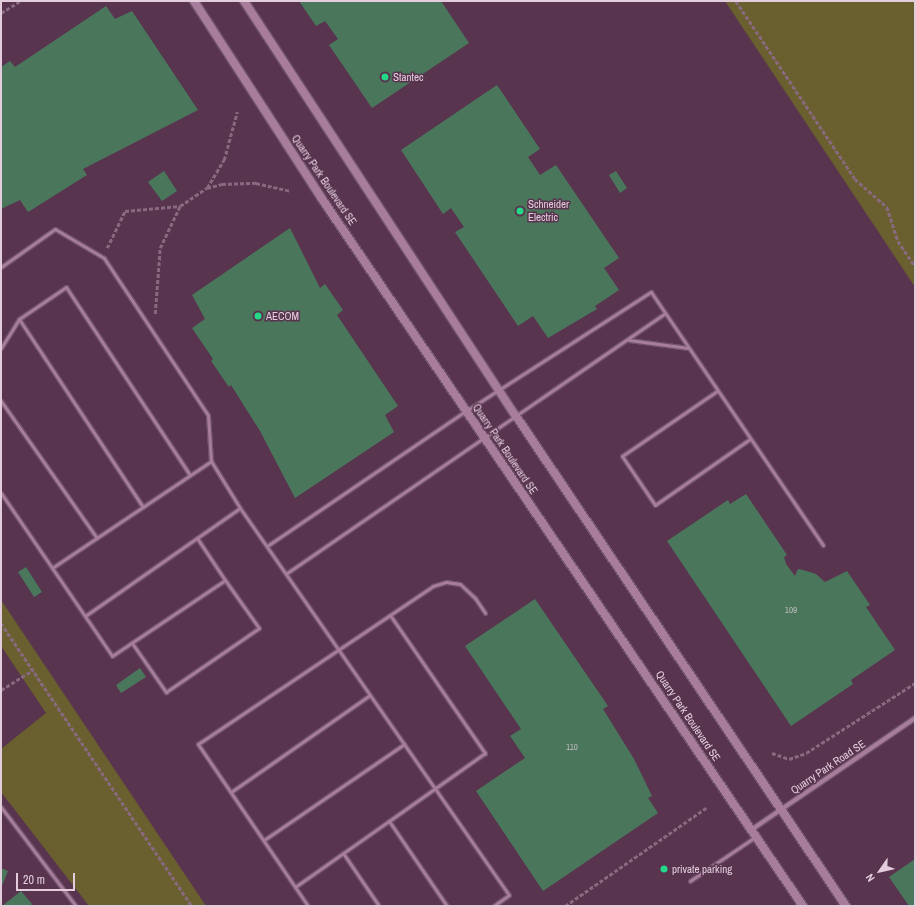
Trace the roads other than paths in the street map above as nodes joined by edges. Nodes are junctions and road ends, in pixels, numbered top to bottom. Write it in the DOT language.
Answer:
graph roads {
  1 [pos="194,1"];
  2 [pos="244,1"];
  3 [pos="1,266"];
  4 [pos="664,314"];
  5 [pos="19,319"];
  6 [pos="628,340"];
  7 [pos="1,348"];
  8 [pos="688,348"];
  9 [pos="499,391"];
  10 [pos="717,391"];
  11 [pos="1,401"];
  12 [pos="466,411"];
  13 [pos="516,416"];
  14 [pos="483,436"];
  15 [pos="750,439"];
  16 [pos="211,461"];
  17 [pos="190,475"];
  18 [pos="1,493"];
  19 [pos="142,507"];
  20 [pos="240,508"];
  21 [pos="97,538"];
  22 [pos="197,538"];
  23 [pos="823,545"];
  24 [pos="267,546"];
  25 [pos="52,568"];
  26 [pos="287,573"];
  27 [pos="225,580"];
  28 [pos="485,613"];
  29 [pos="390,615"];
  30 [pos="85,616"];
  31 [pos="132,643"];
  32 [pos="339,650"];
  33 [pos="370,694"];
  34 [pos="915,718"];
  35 [pos="404,744"];
  36 [pos="435,788"];
  37 [pos="231,792"];
  38 [pos="1,807"];
  39 [pos="782,809"];
  40 [pos="389,821"];
  41 [pos="754,833"];
  42 [pos="264,840"];
  43 [pos="343,853"];
  44 [pos="690,881"];
  45 [pos="295,887"];
  46 [pos="76,906"];
  47 [pos="308,906"];
  48 [pos="379,906"];
  49 [pos="446,906"];
  50 [pos="493,906"];
  51 [pos="803,906"];
  52 [pos="846,906"];
  1 -- 12 [label="main road, Quarry Park Boulevard SE"];
  2 -- 9 [label="main road"];
  3 -- 16 [label="lane"];
  4 -- 6 [label="lane"];
  4 -- 8 [label="lane"];
  4 -- 9 [label="lane"];
  5 -- 7 [label="lane"];
  5 -- 17 [label="lane"];
  5 -- 19 [label="lane"];
  6 -- 8 [label="lane"];
  6 -- 13 [label="lane"];
  8 -- 10 [label="lane"];
  9 -- 12 [label="lane"];
  9 -- 13 [label="main road"];
  10 -- 15 [label="lane"];
  10 -- 15 [label="lane"];
  11 -- 21 [label="lane"];
  12 -- 14 [label="main road, Quarry Park Boulevard SE"];
  12 -- 24 [label="lane"];
  13 -- 14 [label="lane"];
  13 -- 39 [label="main road"];
  14 -- 26 [label="lane"];
  14 -- 41 [label="main road, Quarry Park Boulevard SE"];
  15 -- 23 [label="lane"];
  16 -- 17 [label="lane"];
  16 -- 20 [label="lane"];
  17 -- 19 [label="lane"];
  18 -- 25 [label="lane"];
  19 -- 21 [label="lane"];
  20 -- 22 [label="lane"];
  20 -- 24 [label="lane"];
  21 -- 25 [label="lane"];
  22 -- 27 [label="lane"];
  22 -- 30 [label="lane"];
  24 -- 26 [label="lane"];
  25 -- 30 [label="lane"];
  26 -- 32 [label="lane"];
  27 -- 31 [label="lane"];
  27 -- 31 [label="lane"];
  28 -- 29 [label="lane"];
  29 -- 32 [label="lane"];
  29 -- 36 [label="lane"];
  30 -- 31 [label="lane"];
  32 -- 33 [label="lane"];
  32 -- 37 [label="lane"];
  33 -- 35 [label="lane"];
  33 -- 37 [label="lane"];
  34 -- 39 [label="street, Quarry Park Road SE"];
  35 -- 36 [label="lane"];
  35 -- 42 [label="lane"];
  36 -- 40 [label="lane"];
  36 -- 50 [label="lane"];
  37 -- 42 [label="lane"];
  38 -- 46 [label="lane"];
  39 -- 41 [label="street, Quarry Park Road SE"];
  39 -- 52 [label="main road"];
  40 -- 43 [label="lane"];
  40 -- 49 [label="lane"];
  41 -- 44 [label="lane"];
  41 -- 51 [label="main road, Quarry Park Boulevard SE"];
  42 -- 45 [label="lane"];
  43 -- 45 [label="lane"];
  43 -- 48 [label="lane"];
  45 -- 47 [label="lane"];
}
